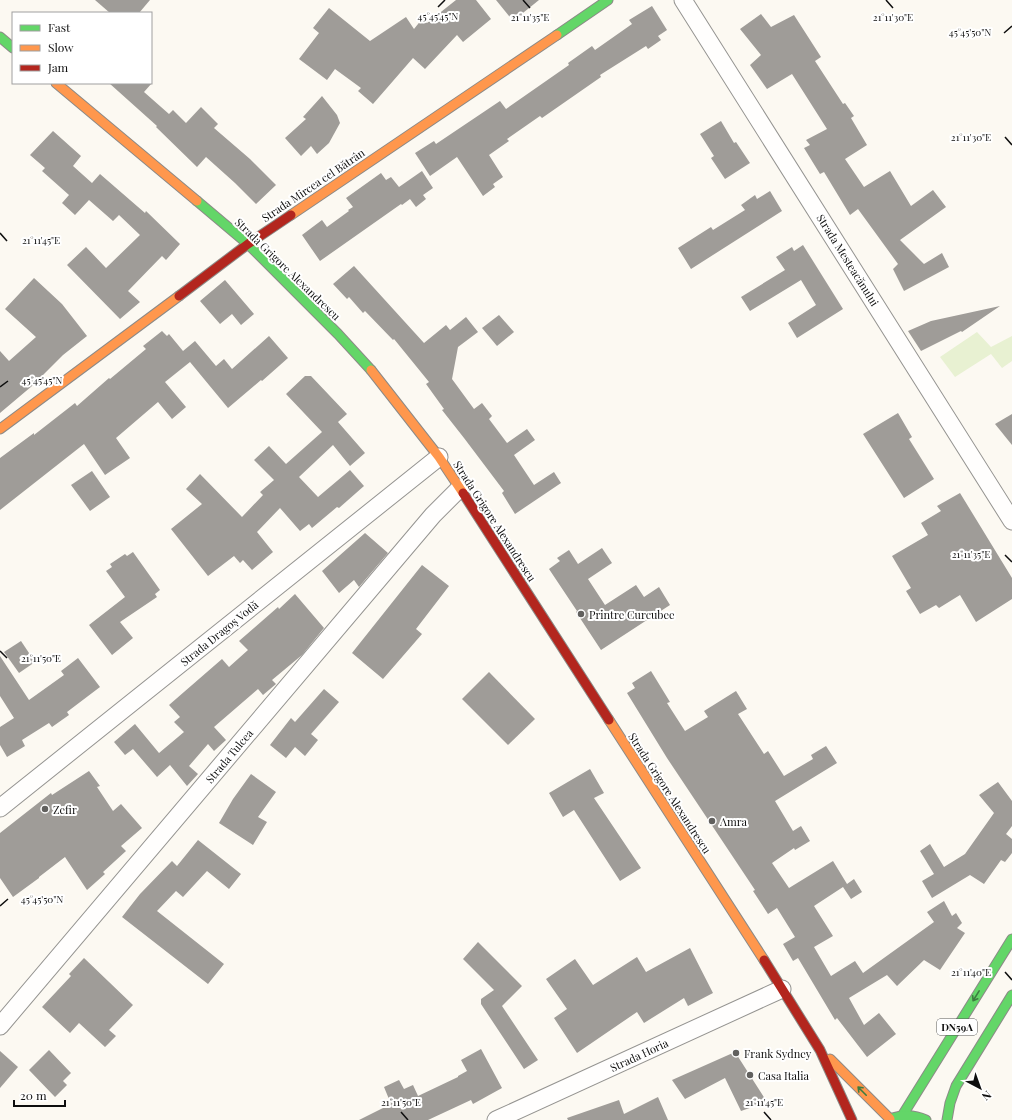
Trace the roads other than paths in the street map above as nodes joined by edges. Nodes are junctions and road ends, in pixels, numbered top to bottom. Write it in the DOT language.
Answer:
graph roads {
  1 [pos="608,0"];
  2 [pos="683,0"];
  3 [pos="0,37"];
  4 [pos="12,47"];
  5 [pos="57,84"];
  6 [pos="248,244"];
  7 [pos="0,429"];
  8 [pos="439,457"];
  9 [pos="460,488"];
  10 [pos="1012,521"];
  11 [pos="0,808"];
  12 [pos="1012,939"];
  13 [pos="782,989"];
  14 [pos="1012,995"];
  15 [pos="0,1026"];
  16 [pos="820,1050"];
  17 [pos="902,1116"];
  18 [pos="496,1120"];
  19 [pos="852,1120"];
  20 [pos="889,1120"];
  21 [pos="926,1120"];
  22 [pos="947,1120"];
  1 -- 6 [label="street, Strada Mircea cel Bătrân"];
  2 -- 10 [label="street, Strada Mesteacănului"];
  3 -- 4 [label="street"];
  5 -- 6 [label="street, Strada Grigore Alexandrescu"];
  6 -- 7 [label="street, Strada Mircea cel Bătrân"];
  6 -- 8 [label="street, Strada Grigore Alexandrescu"];
  8 -- 9 [label="street, Strada Grigore Alexandrescu"];
  8 -- 11 [label="street, Strada Dragoș Vodă"];
  9 -- 13 [label="street, Strada Grigore Alexandrescu"];
  9 -- 15 [label="street, Strada Tulcea"];
  12 -- 17 [label="street, DN59A, one-way"];
  13 -- 16 [label="street, Strada Grigore Alexandrescu"];
  13 -- 18 [label="street, Strada Horia"];
  14 -- 22 [label="street, DN59A"];
  16 -- 19 [label="street, Strada Grigore Alexandrescu"];
  20 -- 16 [label="street, Strada Grigore Alexandrescu, one-way"];
  17 -- 20 [label="street"];
  17 -- 21 [label="street"];
}
